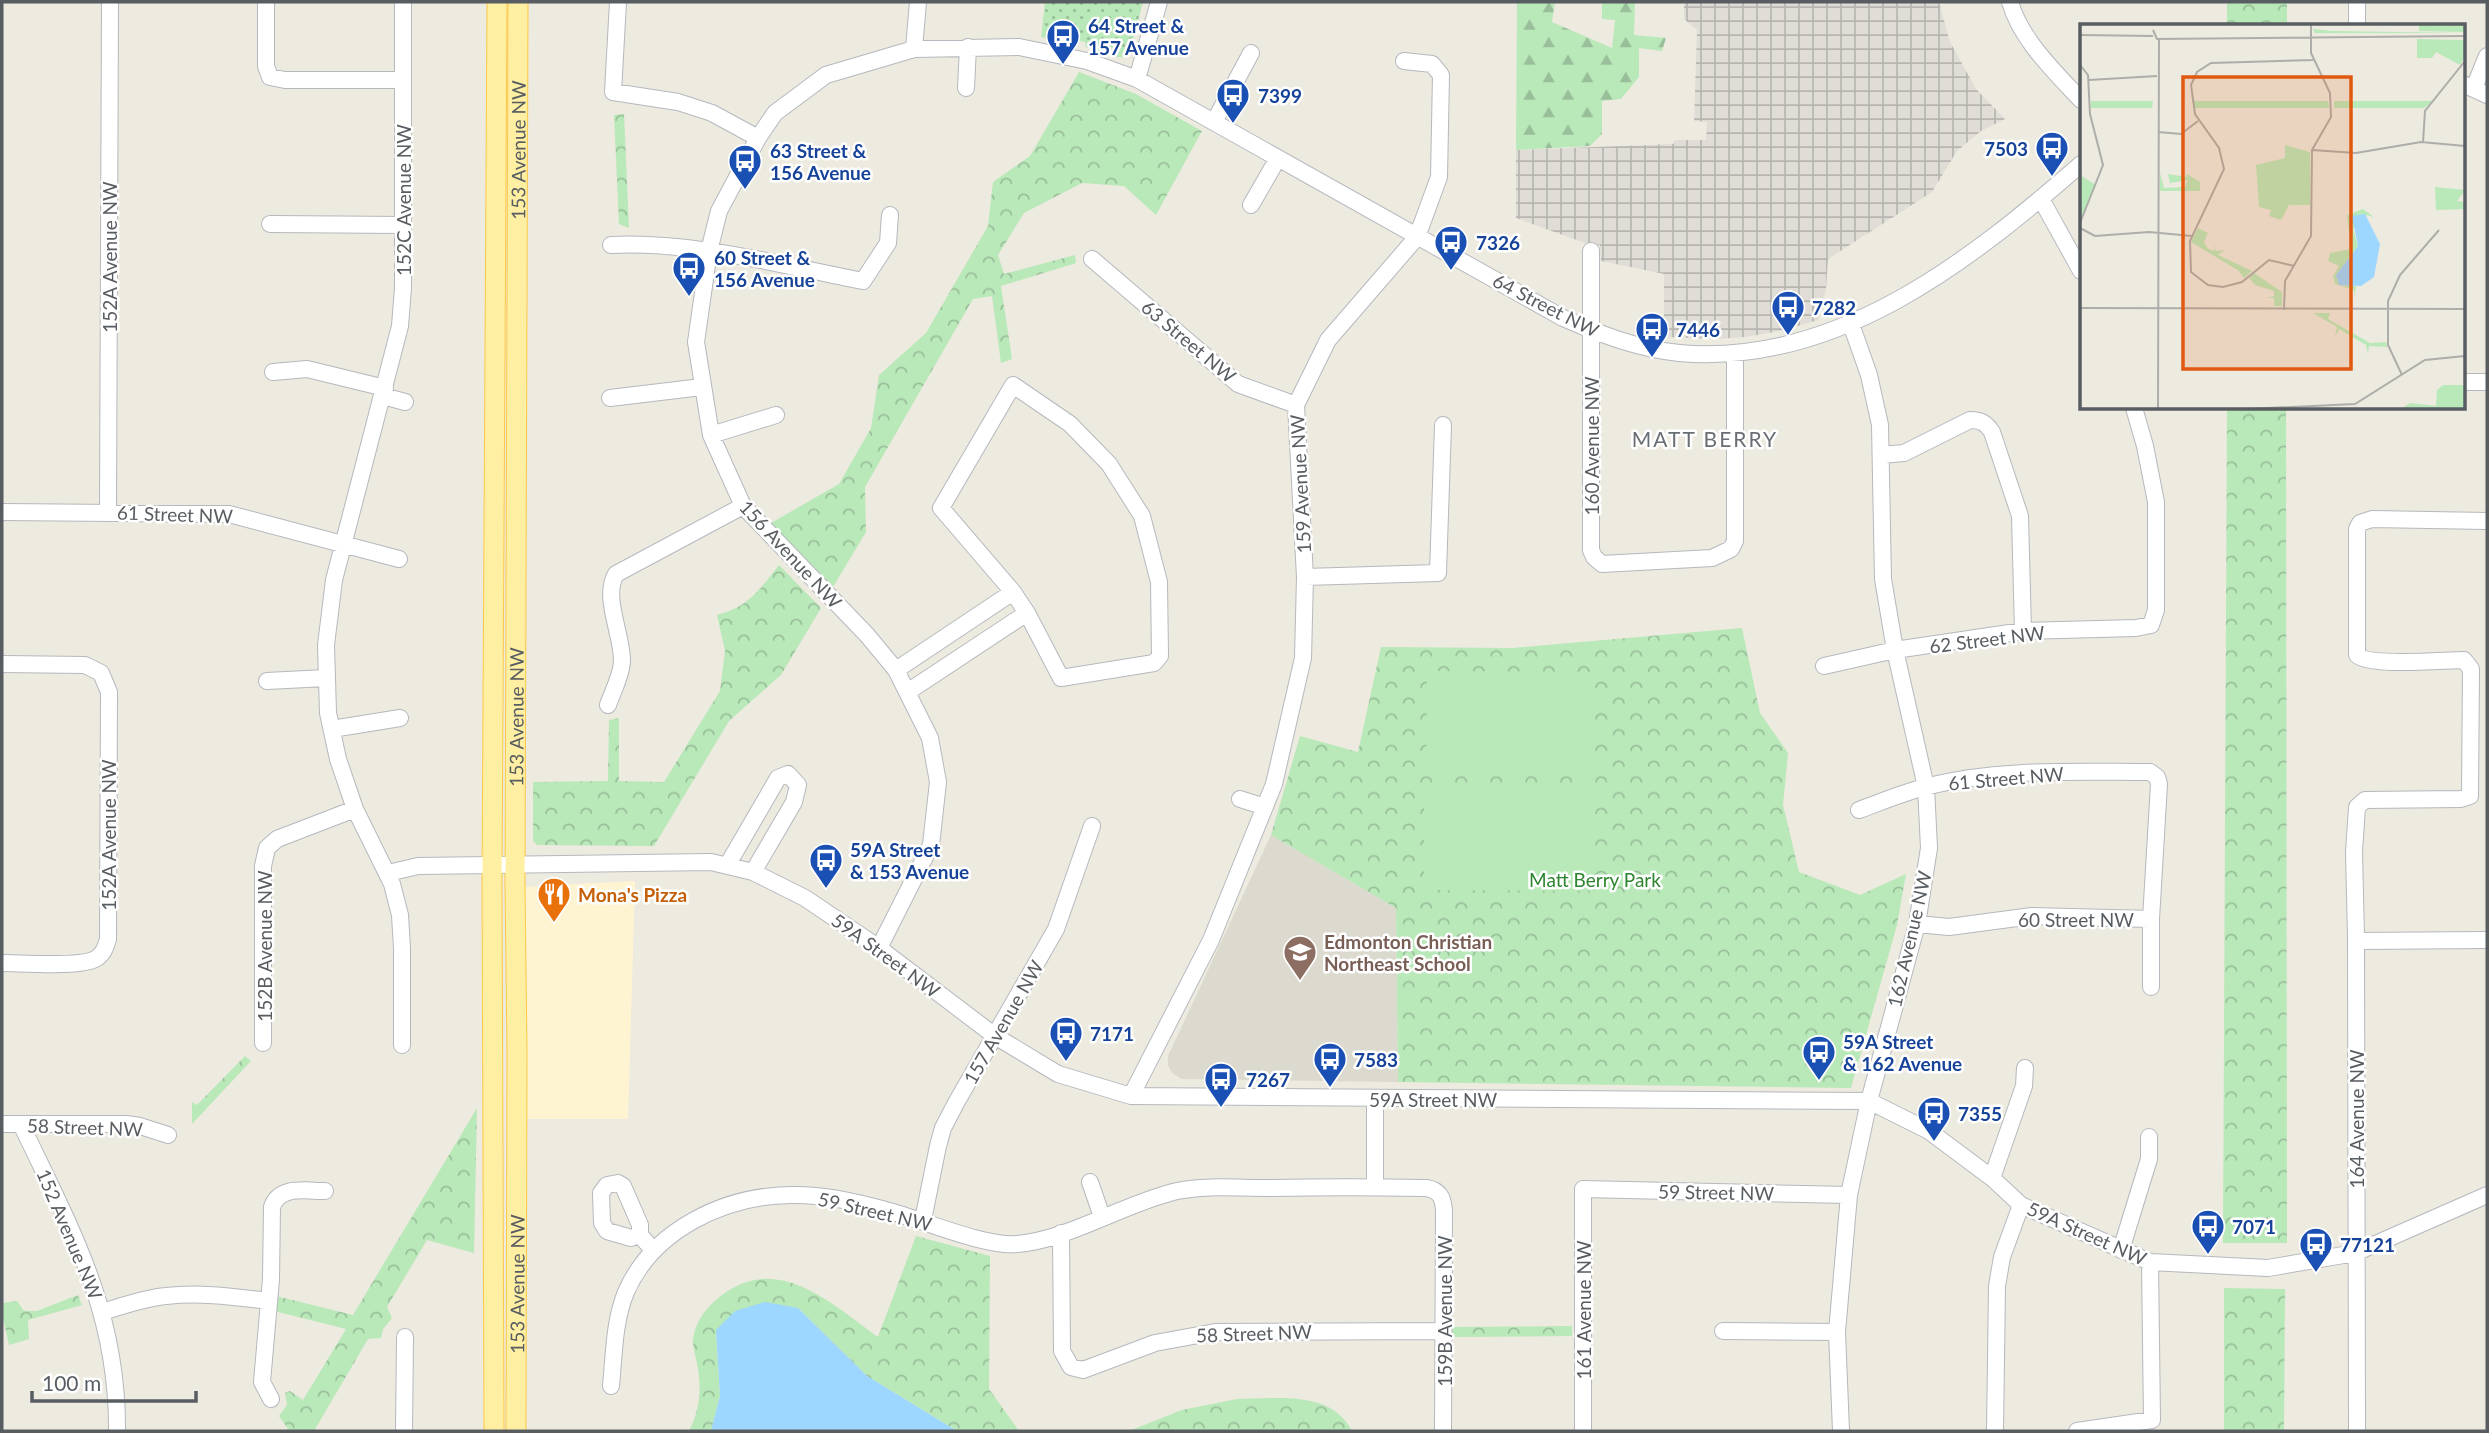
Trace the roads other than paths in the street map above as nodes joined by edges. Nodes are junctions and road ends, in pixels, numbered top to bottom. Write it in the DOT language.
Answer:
graph roads {
  1 [pos="110,2"];
  2 [pos="266,2"];
  3 [pos="403,2"];
  4 [pos="497,2"];
  5 [pos="520,2"];
  6 [pos="618,2"];
  7 [pos="918,2"];
  8 [pos="1159,2"];
  9 [pos="2010,2"];
  10 [pos="2357,2"];
  11 [pos="2357,24"];
  12 [pos="968,47"];
  13 [pos="914,49"];
  14 [pos="1251,54"];
  15 [pos="2487,56"];
  16 [pos="1404,61"];
  17 [pos="1137,79"];
  18 [pos="403,80"];
  19 [pos="966,88"];
  20 [pos="2475,89"];
  21 [pos="2080,99"];
  22 [pos="1214,122"];
  23 [pos="758,138"];
  24 [pos="1278,158"];
  25 [pos="2080,164"];
  26 [pos="2041,199"];
  27 [pos="1251,205"];
  28 [pos="890,215"];
  29 [pos="270,224"];
  30 [pos="404,225"];
  31 [pos="1417,237"];
  32 [pos="611,245"];
  33 [pos="709,251"];
  34 [pos="1591,251"];
  35 [pos="1092,259"];
  36 [pos="2080,269"];
  37 [pos="1851,324"];
  38 [pos="1591,330"];
  39 [pos="1735,353"];
  40 [pos="273,372"];
  41 [pos="2464,382"];
  42 [pos="2487,382"];
  43 [pos="702,387"];
  44 [pos="384,392"];
  45 [pos="610,398"];
  46 [pos="405,402"];
  47 [pos="1296,405"];
  48 [pos="2135,410"];
  49 [pos="776,415"];
  50 [pos="1443,425"];
  51 [pos="711,435"];
  52 [pos="1881,455"];
  53 [pos="743,506"];
  54 [pos="2,512"];
  55 [pos="108,512"];
  56 [pos="2487,521"];
  57 [pos="344,544"];
  58 [pos="399,559"];
  59 [pos="1305,577"];
  60 [pos="1013,592"];
  61 [pos="1027,612"];
  62 [pos="2023,631"];
  63 [pos="1895,650"];
  64 [pos="2,664"];
  65 [pos="1824,666"];
  66 [pos="896,670"];
  67 [pos="326,678"];
  68 [pos="267,681"];
  69 [pos="909,691"];
  70 [pos="608,705"];
  71 [pos="400,718"];
  72 [pos="332,729"];
  73 [pos="1926,787"];
  74 [pos="1240,799"];
  75 [pos="1265,807"];
  76 [pos="355,809"];
  77 [pos="1858,810"];
  78 [pos="1092,826"];
  79 [pos="492,863"];
  80 [pos="515,863"];
  81 [pos="728,864"];
  82 [pos="753,872"];
  83 [pos="388,873"];
  84 [pos="2151,919"];
  85 [pos="1917,924"];
  86 [pos="2487,940"];
  87 [pos="2356,941"];
  88 [pos="879,948"];
  89 [pos="2,963"];
  90 [pos="2151,987"];
  91 [pos="995,1036"];
  92 [pos="263,1043"];
  93 [pos="402,1045"];
  94 [pos="2025,1068"];
  95 [pos="1131,1096"];
  96 [pos="1375,1099"];
  97 [pos="1869,1101"];
  98 [pos="2,1124"];
  99 [pos="22,1124"];
  100 [pos="168,1135"];
  101 [pos="2149,1137"];
  102 [pos="1992,1178"];
  103 [pos="1090,1182"];
  104 [pos="1375,1187"];
  105 [pos="1583,1189"];
  106 [pos="325,1191"];
  107 [pos="1439,1193"];
  108 [pos="1849,1195"];
  109 [pos="2487,1195"];
  110 [pos="2021,1205"];
  111 [pos="1102,1217"];
  112 [pos="923,1220"];
  113 [pos="1061,1233"];
  114 [pos="640,1235"];
  115 [pos="653,1250"];
  116 [pos="2122,1250"];
  117 [pos="2355,1253"];
  118 [pos="2150,1262"];
  119 [pos="270,1301"];
  120 [pos="102,1312"];
  121 [pos="1443,1331"];
  122 [pos="1723,1331"];
  123 [pos="1837,1332"];
  124 [pos="405,1337"];
  125 [pos="611,1386"];
  126 [pos="271,1399"];
  127 [pos="117,1431"];
  128 [pos="404,1431"];
  129 [pos="494,1431"];
  130 [pos="516,1431"];
  131 [pos="1443,1431"];
  132 [pos="1583,1431"];
  133 [pos="1842,1431"];
  134 [pos="1995,1431"];
  135 [pos="2077,1431"];
  136 [pos="2357,1431"];
  1 -- 55 [label="street, 152A Avenue NW"];
  2 -- 18 [label="street"];
  3 -- 18 [label="street, 152C Avenue NW"];
  4 -- 79 [label="main road, 153 Avenue NW"];
  5 -- 80 [label="main road, 153 Avenue NW"];
  6 -- 23 [label="street"];
  7 -- 13 [label="street"];
  8 -- 17 [label="street"];
  9 -- 21 [label="street"];
  10 -- 11 [label="street"];
  12 -- 13 [label="street, 64 Street NW"];
  12 -- 17 [label="street, 64 Street NW"];
  12 -- 19 [label="street"];
  13 -- 23 [label="street, 64 Street NW"];
  14 -- 22 [label="street"];
  15 -- 20 [label="street"];
  16 -- 31 [label="street, 159 Avenue NW"];
  17 -- 22 [label="street, 64 Street NW"];
  18 -- 30 [label="street, 152C Avenue NW"];
  22 -- 24 [label="street, 64 Street NW"];
  23 -- 33 [label="street, 156 Avenue NW"];
  24 -- 27 [label="street"];
  24 -- 31 [label="street, 64 Street NW"];
  25 -- 26 [label="street, 64 Street NW"];
  26 -- 36 [label="street"];
  26 -- 37 [label="street, 64 Street NW"];
  28 -- 33 [label="street"];
  29 -- 30 [label="street"];
  30 -- 44 [label="street, 152C Avenue NW"];
  31 -- 38 [label="street, 64 Street NW"];
  31 -- 47 [label="street, 159 Avenue NW"];
  32 -- 33 [label="street"];
  33 -- 43 [label="street, 156 Avenue NW"];
  34 -- 38 [label="street, 160 Avenue NW"];
  35 -- 47 [label="street, 63 Street NW"];
  37 -- 39 [label="street, 64 Street NW"];
  37 -- 52 [label="street, 162 Avenue NW"];
  38 -- 39 [label="street, 64 Street NW"];
  38 -- 39 [label="street, 160 Avenue NW"];
  40 -- 44 [label="street"];
  41 -- 42 [label="street"];
  43 -- 45 [label="street"];
  43 -- 51 [label="street, 156 Avenue NW"];
  44 -- 46 [label="street"];
  44 -- 57 [label="street, 152C Avenue NW"];
  47 -- 59 [label="street, 159 Avenue NW"];
  48 -- 62 [label="street, 62 Street NW"];
  49 -- 51 [label="street"];
  50 -- 59 [label="street"];
  51 -- 53 [label="street, 156 Avenue NW"];
  52 -- 62 [label="street"];
  52 -- 63 [label="street, 162 Avenue NW"];
  53 -- 66 [label="street, 156 Avenue NW"];
  53 -- 70 [label="street"];
  54 -- 55 [label="street, 61 Street NW"];
  55 -- 57 [label="street, 61 Street NW"];
  56 -- 87 [label="street, 164 Avenue NW"];
  57 -- 58 [label="street"];
  57 -- 67 [label="street, 152C Avenue NW"];
  59 -- 75 [label="street, 159 Avenue NW"];
  60 -- 61 [label="street"];
  60 -- 61 [label="street"];
  60 -- 66 [label="street"];
  61 -- 69 [label="street"];
  62 -- 63 [label="street, 62 Street NW"];
  63 -- 65 [label="street, 62 Street NW"];
  63 -- 73 [label="street, 162 Avenue NW"];
  64 -- 89 [label="street, 152A Avenue NW"];
  66 -- 69 [label="street, 156 Avenue NW"];
  67 -- 68 [label="street"];
  67 -- 72 [label="street, 152C Avenue NW"];
  69 -- 88 [label="street, 156 Avenue NW"];
  71 -- 72 [label="street"];
  72 -- 76 [label="street, 152C Avenue NW"];
  73 -- 77 [label="street, 61 Street NW"];
  73 -- 84 [label="street, 61 Street NW"];
  73 -- 85 [label="street, 162 Avenue NW"];
  74 -- 75 [label="street"];
  75 -- 95 [label="street, 159 Avenue NW"];
  76 -- 83 [label="street, 152C Avenue NW"];
  76 -- 92 [label="street, 152B Avenue NW"];
  78 -- 91 [label="street, 157 Avenue NW"];
  79 -- 80 [label="street, 59A Street NW"];
  79 -- 83 [label="street, 59A Street NW"];
  79 -- 129 [label="main road, 153 Avenue NW"];
  80 -- 81 [label="street, 59A Street NW"];
  80 -- 130 [label="main road, 153 Avenue NW"];
  81 -- 82 [label="street, 59A Street NW"];
  81 -- 82 [label="street"];
  82 -- 88 [label="street, 59A Street NW"];
  83 -- 93 [label="street, 152C Avenue NW"];
  84 -- 85 [label="street, 60 Street NW"];
  84 -- 90 [label="street"];
  85 -- 97 [label="street, 162 Avenue NW"];
  86 -- 87 [label="street"];
  87 -- 117 [label="street, 164 Avenue NW"];
  88 -- 91 [label="street, 59A Street NW"];
  91 -- 95 [label="street, 59A Street NW"];
  91 -- 112 [label="street, 157 Avenue NW"];
  94 -- 102 [label="street"];
  95 -- 96 [label="street, 59A Street NW"];
  96 -- 97 [label="street, 59A Street NW"];
  96 -- 104 [label="street"];
  97 -- 102 [label="street, 59A Street NW"];
  97 -- 108 [label="street, 162 Avenue NW"];
  98 -- 99 [label="street, 58 Street NW"];
  99 -- 100 [label="street, 58 Street NW"];
  99 -- 120 [label="street, 152 Avenue NW"];
  101 -- 116 [label="street"];
  102 -- 110 [label="street, 59A Street NW"];
  103 -- 111 [label="street"];
  104 -- 107 [label="street, 59 Street NW"];
  104 -- 111 [label="street, 59 Street NW"];
  105 -- 108 [label="street, 59 Street NW"];
  105 -- 132 [label="street, 161 Avenue NW"];
  106 -- 119 [label="street"];
  107 -- 121 [label="street, 159B Avenue NW"];
  108 -- 123 [label="street, 162 Avenue NW"];
  109 -- 117 [label="street, 59A Street NW"];
  110 -- 116 [label="street, 59A Street NW"];
  110 -- 134 [label="street"];
  111 -- 113 [label="street, 59 Street NW"];
  112 -- 113 [label="street, 59 Street NW"];
  112 -- 115 [label="street, 59 Street NW"];
  113 -- 121 [label="street, 58 Street NW"];
  114 -- 115 [label="street"];
  115 -- 125 [label="street, 59 Street NW"];
  116 -- 118 [label="street, 59A Street NW"];
  117 -- 118 [label="street, 59A Street NW"];
  117 -- 136 [label="street, 164 Avenue NW"];
  118 -- 135 [label="street"];
  119 -- 120 [label="street"];
  119 -- 126 [label="street"];
  120 -- 127 [label="street, 152 Avenue NW"];
  121 -- 131 [label="street, 159B Avenue NW"];
  122 -- 123 [label="street"];
  123 -- 133 [label="street, 162 Avenue NW"];
  124 -- 128 [label="street"];
}
